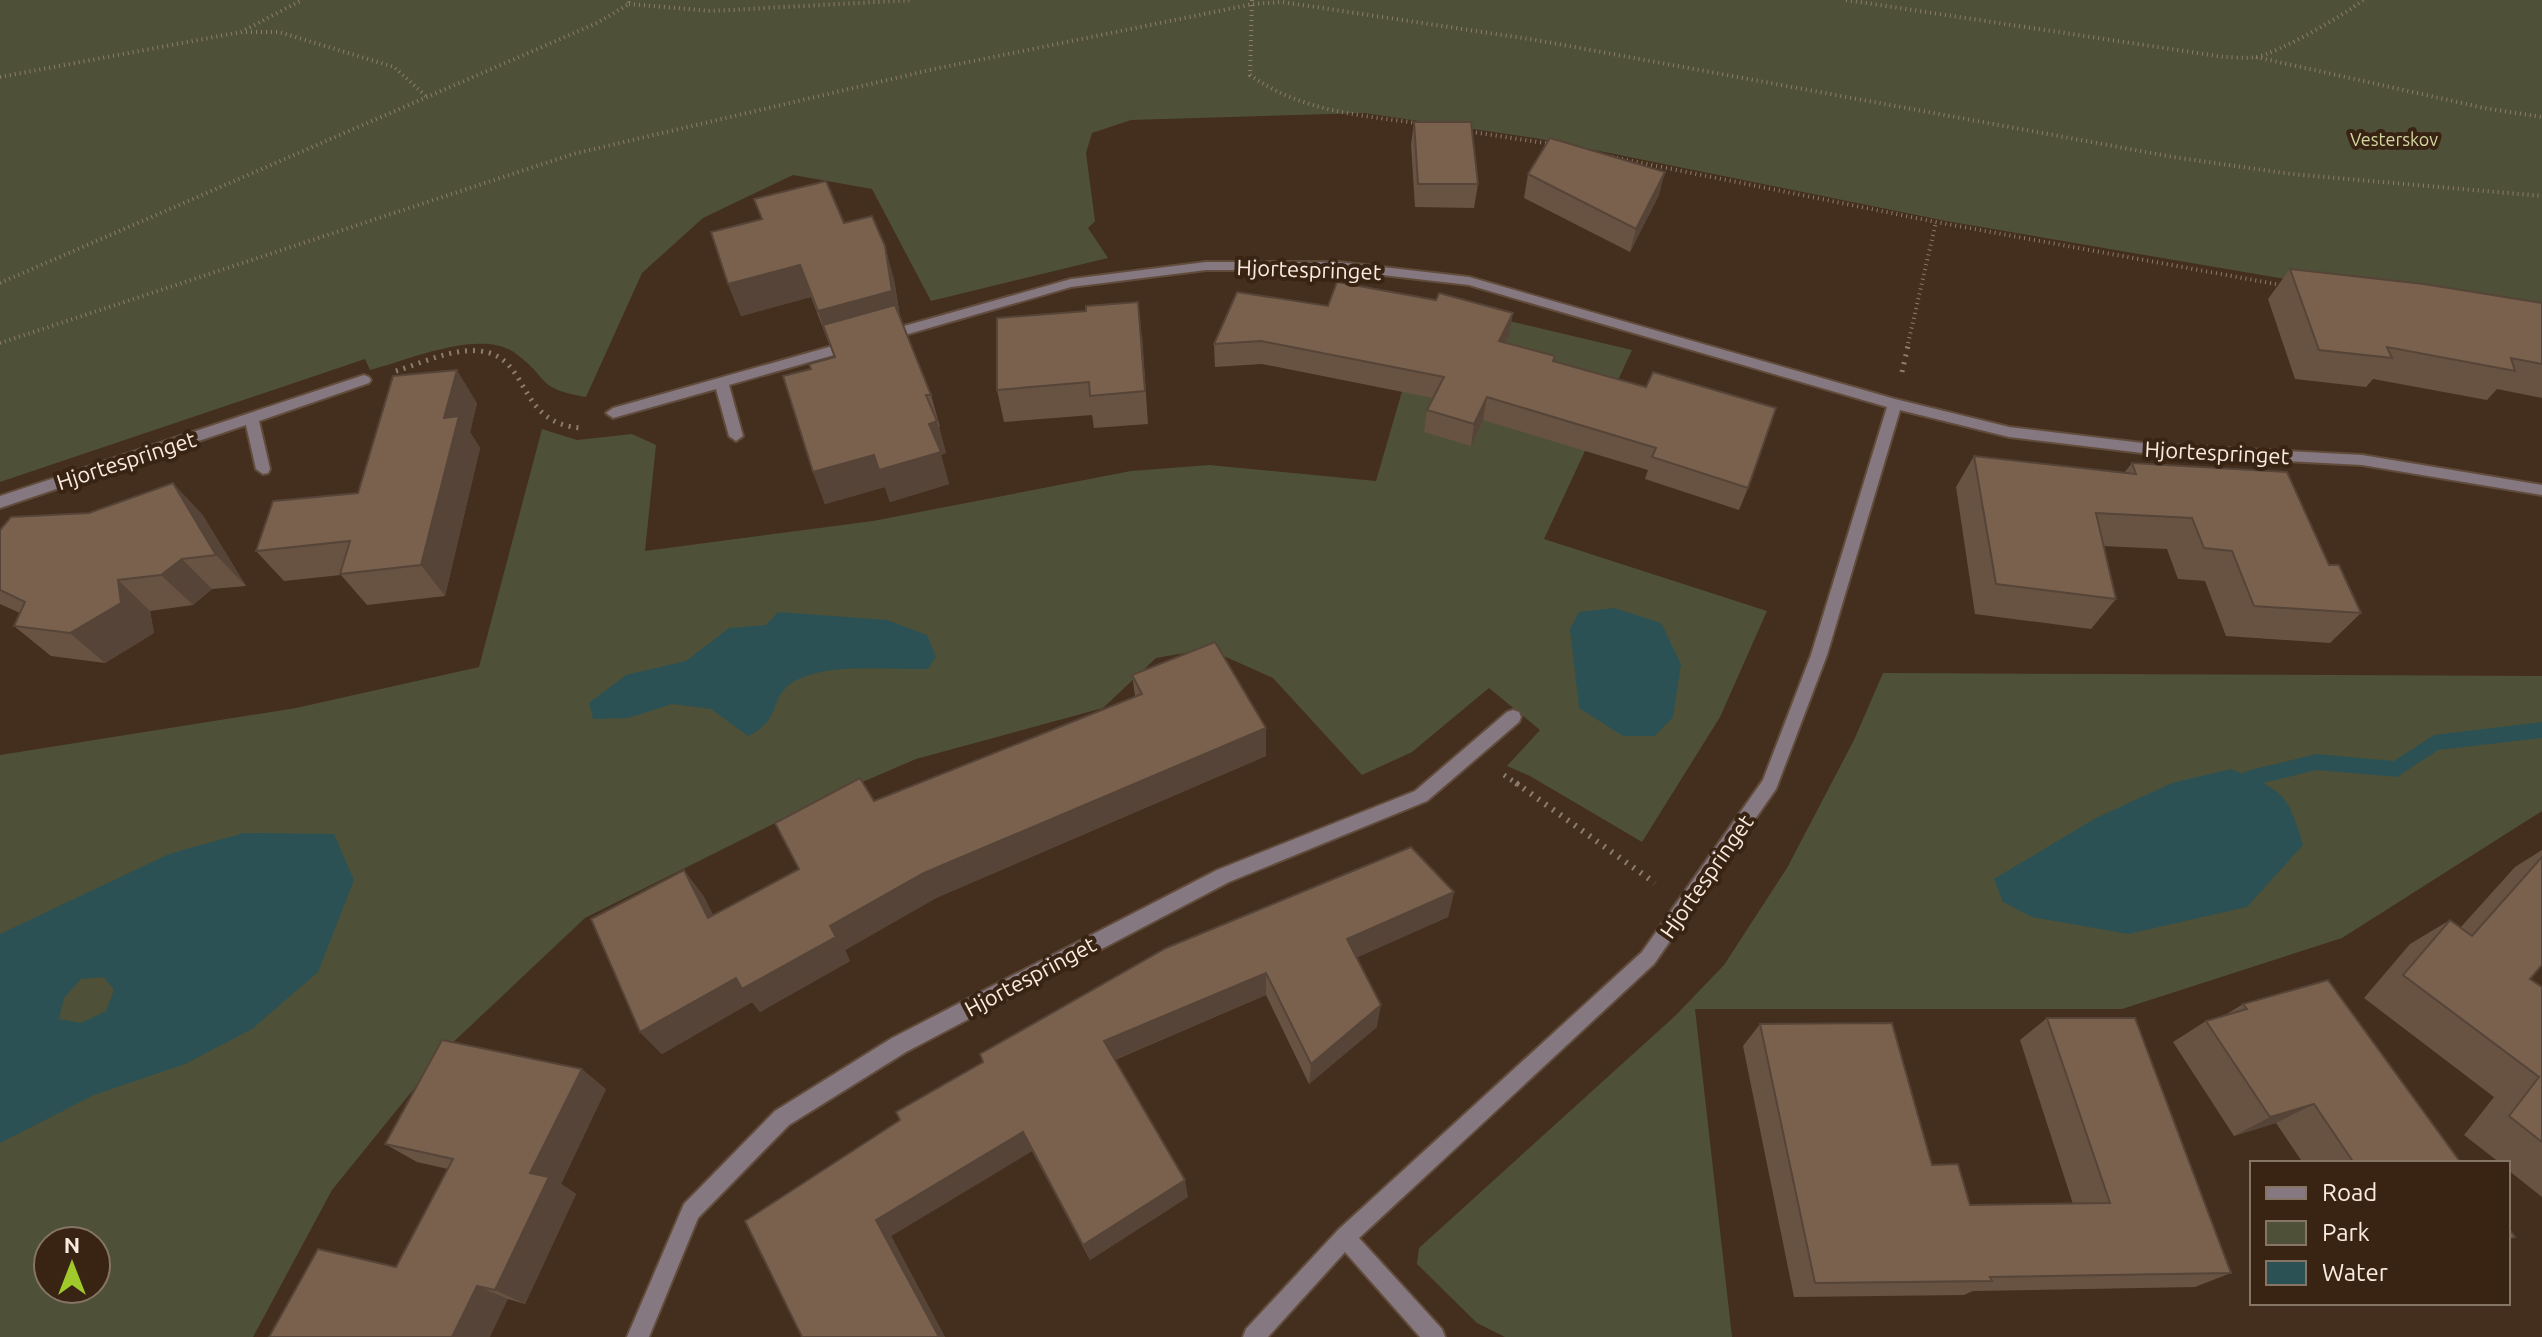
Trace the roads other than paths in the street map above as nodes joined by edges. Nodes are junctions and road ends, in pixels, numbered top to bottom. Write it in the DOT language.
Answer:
graph roads {
  1 [pos="873,339"];
  2 [pos="858,343"];
  3 [pos="364,380"];
  4 [pos="721,382"];
  5 [pos="1895,404"];
  6 [pos="613,413"];
  7 [pos="251,418"];
  8 [pos="736,436"];
  9 [pos="263,469"];
  10 [pos="2542,490"];
  11 [pos="0,502"];
  12 [pos="1513,717"];
  13 [pos="1345,1237"];
  14 [pos="638,1337"];
  15 [pos="1254,1337"];
  16 [pos="1434,1337"];
  1 -- 5 [label="street, Hjortespringet"];
  2 -- 4 [label="street"];
  3 -- 7 [label="street, Hjortespringet"];
  4 -- 6 [label="street"];
  4 -- 8 [label="street"];
  5 -- 10 [label="street, Hjortespringet"];
  5 -- 13 [label="street, Hjortespringet"];
  7 -- 9 [label="street"];
  7 -- 11 [label="street, Hjortespringet"];
  12 -- 14 [label="street, Hjortespringet"];
  13 -- 15 [label="street, Hjortespringet"];
  13 -- 16 [label="street"];
}
